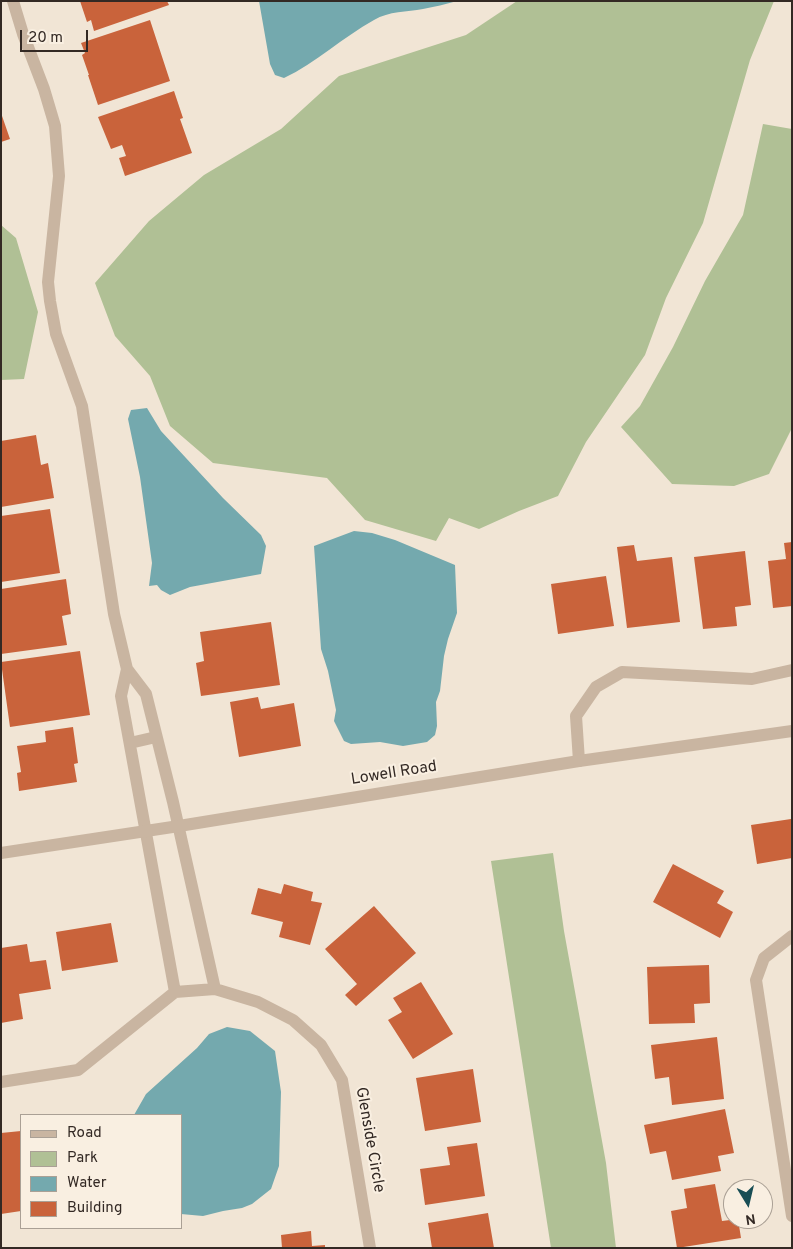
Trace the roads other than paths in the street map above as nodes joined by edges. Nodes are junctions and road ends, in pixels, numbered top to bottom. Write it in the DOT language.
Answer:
graph roads {
  1 [pos="13,1"];
  2 [pos="127,670"];
  3 [pos="792,670"];
  4 [pos="792,731"];
  5 [pos="156,737"];
  6 [pos="130,743"];
  7 [pos="579,761"];
  8 [pos="179,826"];
  9 [pos="145,831"];
  10 [pos="1,853"];
  11 [pos="792,936"];
  12 [pos="215,989"];
  13 [pos="175,992"];
  14 [pos="1,1082"];
  15 [pos="790,1199"];
  16 [pos="792,1216"];
  17 [pos="370,1248"];
  1 -- 2 [label="street"];
  2 -- 5 [label="street"];
  2 -- 6 [label="street"];
  3 -- 7 [label="street"];
  4 -- 7 [label="street, Lowell Road"];
  5 -- 6 [label="street"];
  5 -- 8 [label="street"];
  6 -- 9 [label="street"];
  7 -- 8 [label="street, Lowell Road"];
  8 -- 9 [label="street, Lowell Road"];
  8 -- 12 [label="street"];
  9 -- 10 [label="street, Lowell Road"];
  9 -- 13 [label="street"];
  11 -- 15 [label="street"];
  12 -- 13 [label="street, Glenside Circle"];
  12 -- 17 [label="street, Glenside Circle"];
  13 -- 14 [label="street"];
  15 -- 16 [label="street"];
}
